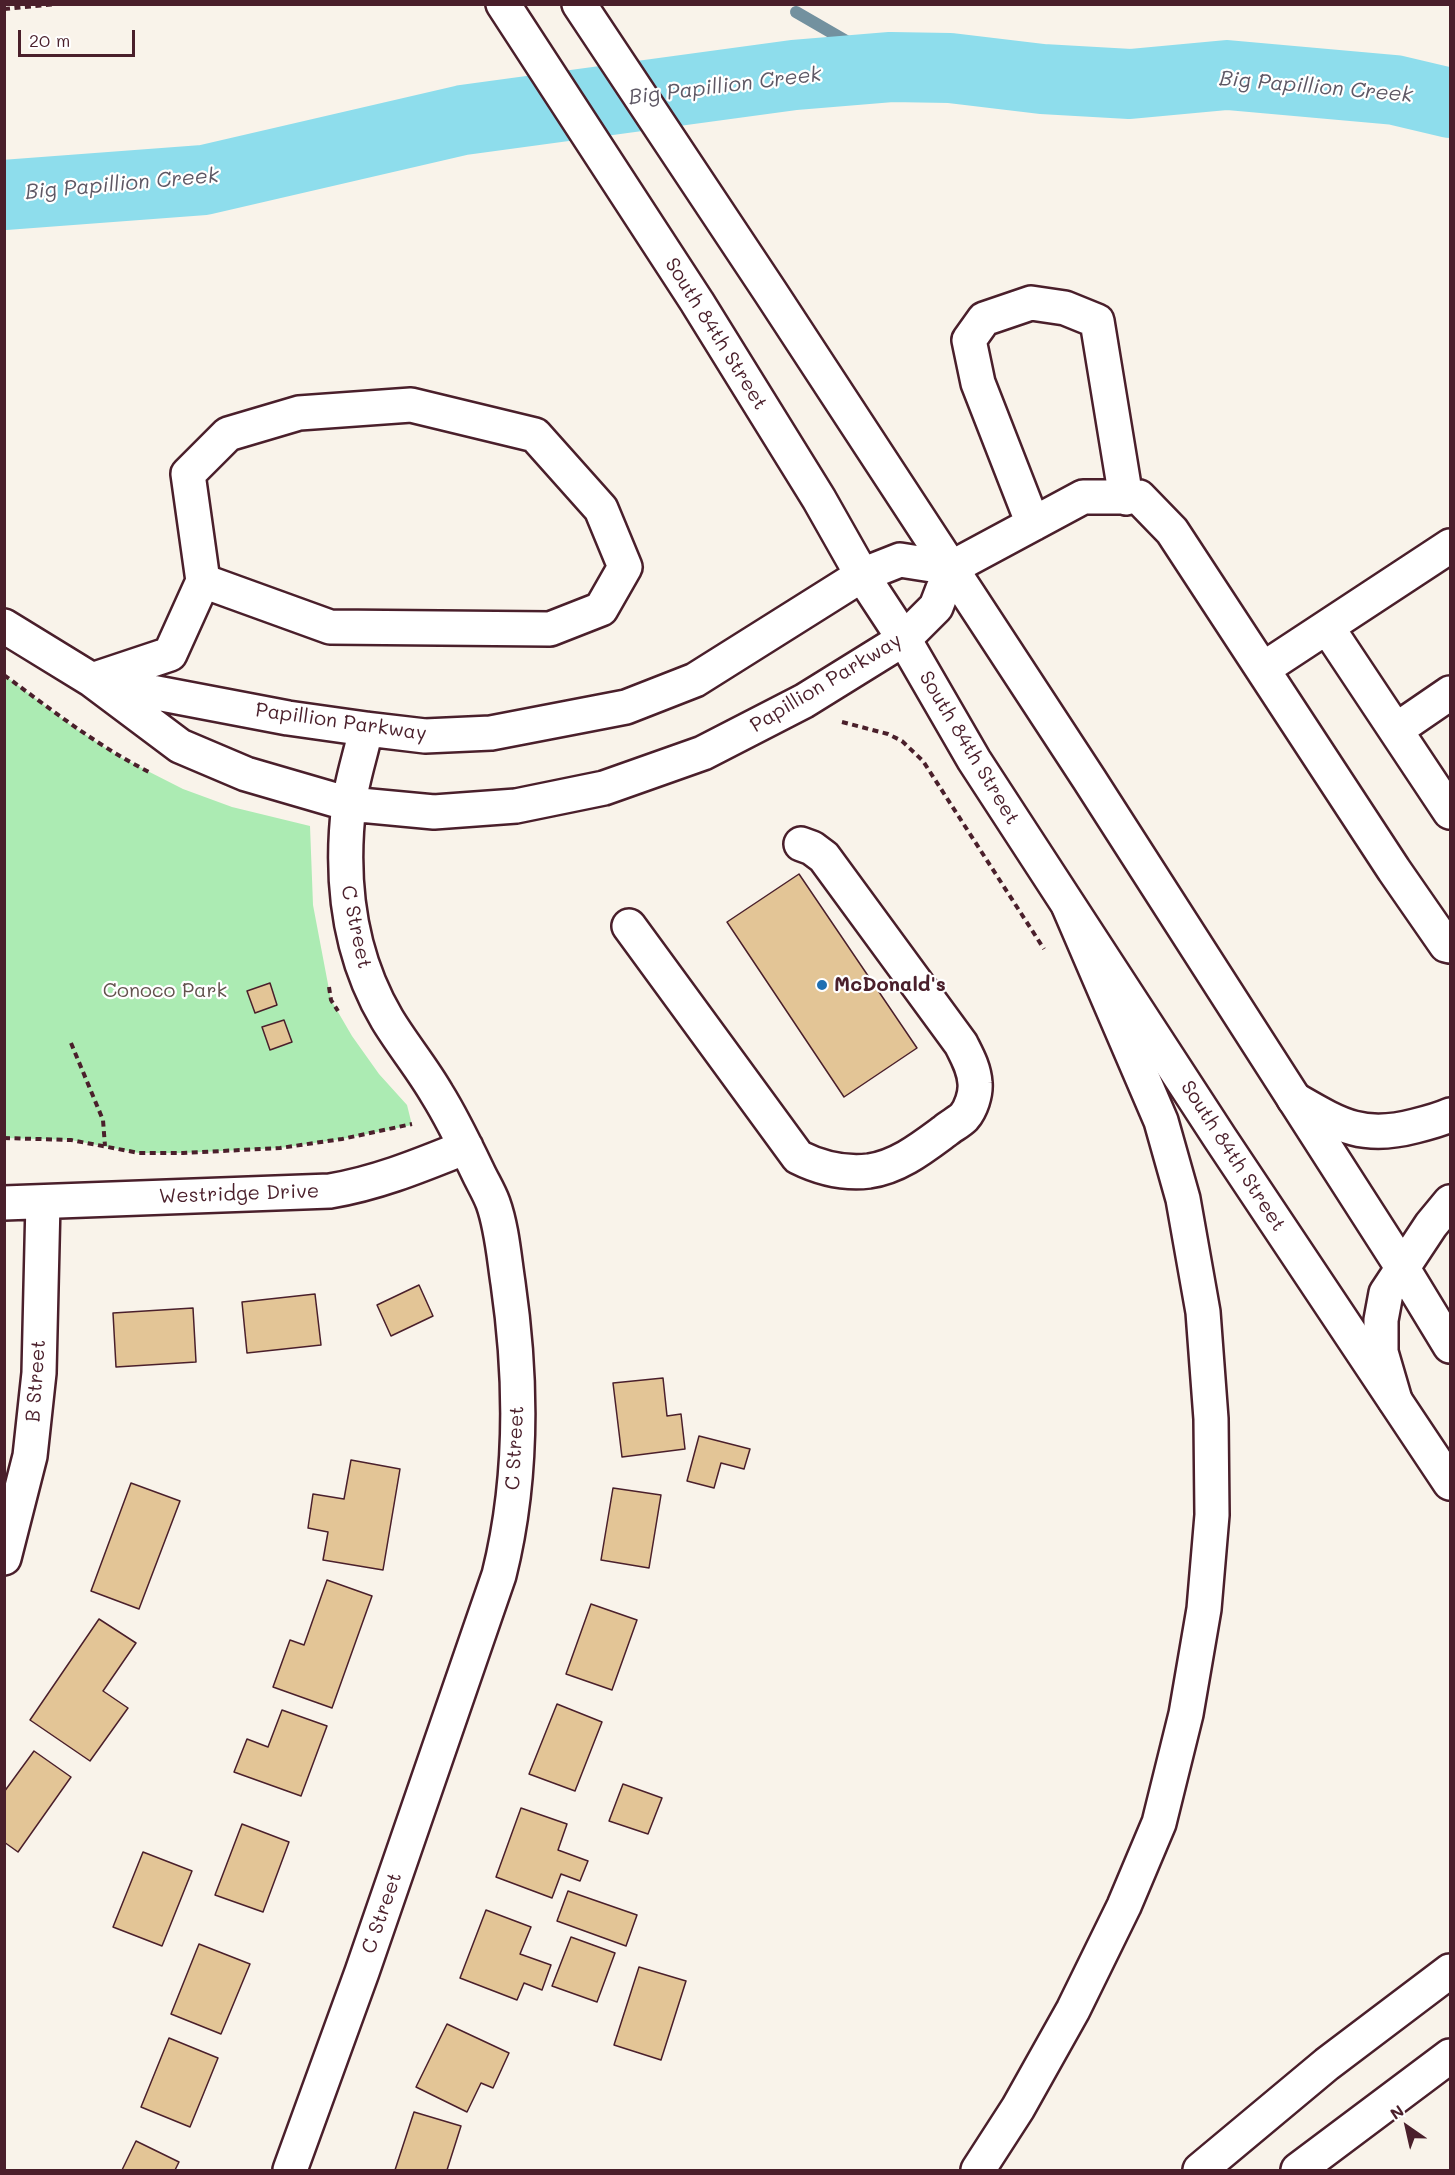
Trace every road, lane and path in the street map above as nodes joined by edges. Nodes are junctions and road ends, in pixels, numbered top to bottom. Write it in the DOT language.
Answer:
graph roads {
  1 [pos="57,4"];
  2 [pos="503,4"];
  3 [pos="579,4"];
  4 [pos="4,9"];
  5 [pos="1126,498"];
  6 [pos="1033,524"];
  7 [pos="1450,546"];
  8 [pos="951,568"];
  9 [pos="862,576"];
  10 [pos="203,580"];
  11 [pos="4,626"];
  12 [pos="1327,627"];
  13 [pos="904,639"];
  14 [pos="1263,669"];
  15 [pos="92,680"];
  16 [pos="1450,693"];
  17 [pos="835,723"];
  18 [pos="366,729"];
  19 [pos="1396,730"];
  20 [pos="349,804"];
  21 [pos="1450,812"];
  22 [pos="801,844"];
  23 [pos="1069,907"];
  24 [pos="629,926"];
  25 [pos="1450,946"];
  26 [pos="1045,950"];
  27 [pos="71,1043"];
  28 [pos="1294,1099"];
  29 [pos="1450,1115"];
  30 [pos="412,1125"];
  31 [pos="4,1138"];
  32 [pos="105,1146"];
  33 [pos="466,1147"];
  34 [pos="43,1202"];
  35 [pos="1450,1202"];
  36 [pos="4,1203"];
  37 [pos="1402,1267"];
  38 [pos="1450,1346"];
  39 [pos="1395,1400"];
  40 [pos="1450,1483"];
  41 [pos="4,1558"];
  42 [pos="1450,1971"];
  43 [pos="1450,2056"];
  44 [pos="290,2170"];
  45 [pos="978,2170"];
  46 [pos="1200,2170"];
  47 [pos="1298,2170"];
  1 -- 4 [label="path"];
  2 -- 9 [label="main road, South 84th Street"];
  3 -- 8 [label="main road"];
  5 -- 6 [label="main road"];
  5 -- 6 [label="main road"];
  5 -- 14 [label="main road"];
  6 -- 8 [label="main road"];
  7 -- 12 [label="main road"];
  8 -- 9 [label="main road, Papillion Parkway"];
  8 -- 13 [label="main road, Papillion Parkway"];
  8 -- 28 [label="main road"];
  9 -- 13 [label="main road, South 84th Street"];
  9 -- 18 [label="main road, Papillion Parkway"];
  10 -- 10 [label="main road"];
  10 -- 15 [label="main road"];
  11 -- 15 [label="main road, Papillion Parkway"];
  12 -- 14 [label="main road"];
  12 -- 19 [label="main road"];
  13 -- 20 [label="main road, Papillion Parkway"];
  13 -- 23 [label="main road, South 84th Street"];
  14 -- 25 [label="main road"];
  15 -- 18 [label="main road, Papillion Parkway"];
  15 -- 20 [label="main road, Papillion Parkway"];
  16 -- 19 [label="main road"];
  17 -- 26 [label="path"];
  18 -- 20 [label="main road, C Street"];
  19 -- 21 [label="main road"];
  20 -- 33 [label="main road, C Street"];
  22 -- 24 [label="main road"];
  23 -- 39 [label="main road, South 84th Street"];
  23 -- 45 [label="main road"];
  27 -- 32 [label="path"];
  28 -- 29 [label="main road"];
  28 -- 37 [label="main road"];
  30 -- 32 [label="path"];
  31 -- 32 [label="path"];
  33 -- 34 [label="main road, Westridge Drive"];
  33 -- 44 [label="main road, C Street"];
  34 -- 36 [label="main road, Westridge Drive"];
  34 -- 41 [label="main road, B Street"];
  35 -- 37 [label="main road"];
  37 -- 38 [label="main road"];
  37 -- 39 [label="main road"];
  39 -- 40 [label="main road, South 84th Street"];
  42 -- 46 [label="main road"];
  43 -- 47 [label="main road"];
}
